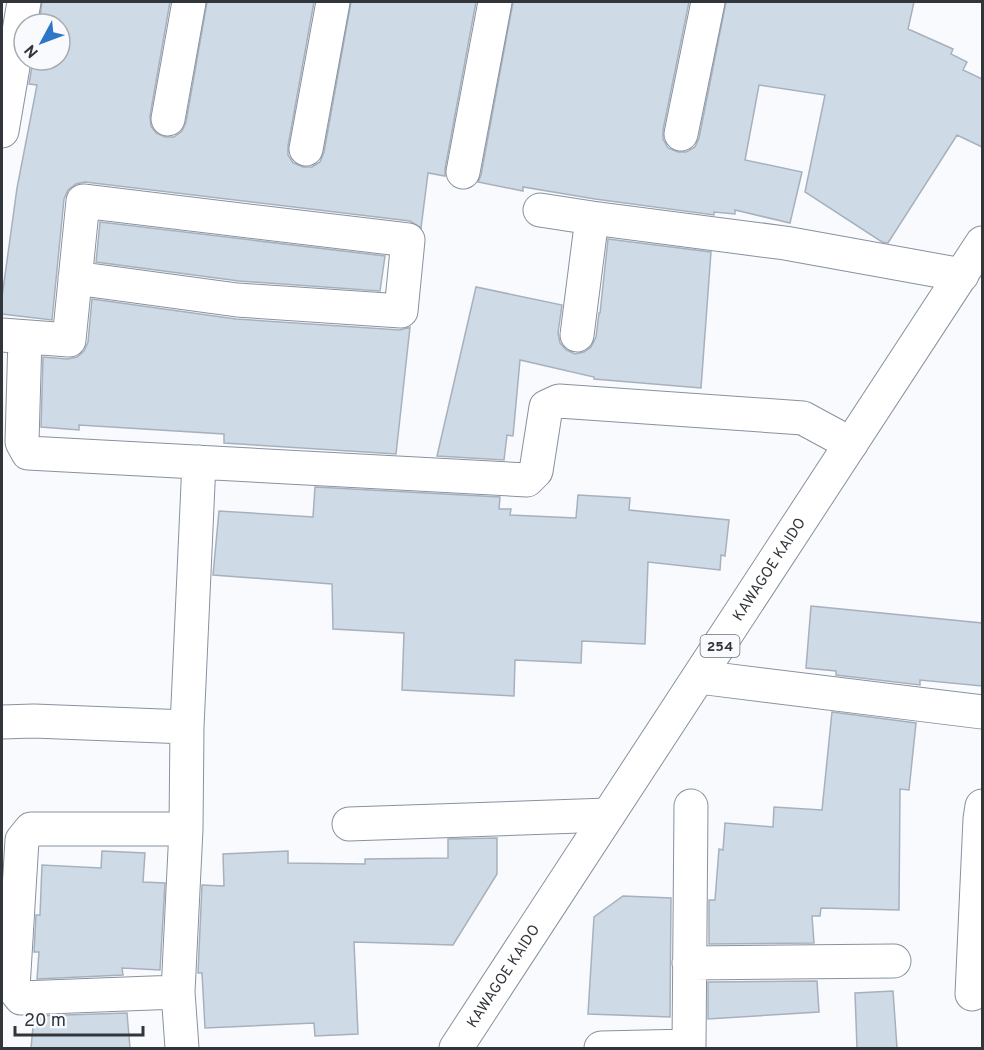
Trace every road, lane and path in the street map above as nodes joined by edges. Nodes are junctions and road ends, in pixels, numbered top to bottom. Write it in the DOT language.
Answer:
graph roads {
  1 [pos="24,2"];
  2 [pos="189,2"];
  3 [pos="333,2"];
  4 [pos="495,2"];
  5 [pos="708,2"];
  6 [pos="168,119"];
  7 [pos="2,130"];
  8 [pos="681,134"];
  9 [pos="306,149"];
  10 [pos="464,172"];
  11 [pos="540,210"];
  12 [pos="592,219"];
  13 [pos="982,243"];
  14 [pos="962,275"];
  15 [pos="75,278"];
  16 [pos="577,335"];
  17 [pos="13,336"];
  18 [pos="851,444"];
  19 [pos="199,462"];
  20 [pos="699,677"];
  21 [pos="982,712"];
  22 [pos="2,722"];
  23 [pos="187,727"];
  24 [pos="691,806"];
  25 [pos="982,806"];
  26 [pos="608,815"];
  27 [pos="349,824"];
  28 [pos="186,830"];
  29 [pos="894,961"];
  30 [pos="689,963"];
  31 [pos="178,992"];
  32 [pos="972,994"];
  33 [pos="182,1048"];
  34 [pos="456,1048"];
  35 [pos="601,1048"];
  1 -- 7 [label="main road"];
  2 -- 6 [label="main road"];
  3 -- 9 [label="main road"];
  4 -- 10 [label="main road"];
  5 -- 8 [label="main road"];
  11 -- 12 [label="main road"];
  12 -- 14 [label="main road"];
  12 -- 16 [label="main road"];
  13 -- 14 [label="main road, KAWAGOE KAIDO / 254"];
  14 -- 18 [label="main road, KAWAGOE KAIDO / 254"];
  15 -- 15 [label="main road"];
  15 -- 17 [label="main road"];
  17 -- 19 [label="main road"];
  18 -- 19 [label="main road"];
  18 -- 20 [label="main road, KAWAGOE KAIDO / 254"];
  19 -- 23 [label="main road"];
  20 -- 21 [label="main road"];
  20 -- 26 [label="main road, KAWAGOE KAIDO / 254"];
  22 -- 23 [label="main road"];
  23 -- 28 [label="main road"];
  24 -- 30 [label="main road"];
  25 -- 32 [label="main road"];
  26 -- 27 [label="main road"];
  26 -- 34 [label="main road, KAWAGOE KAIDO / 254"];
  28 -- 31 [label="main road"];
  28 -- 31 [label="main road"];
  29 -- 30 [label="main road"];
  30 -- 35 [label="main road"];
  31 -- 33 [label="main road"];
}
